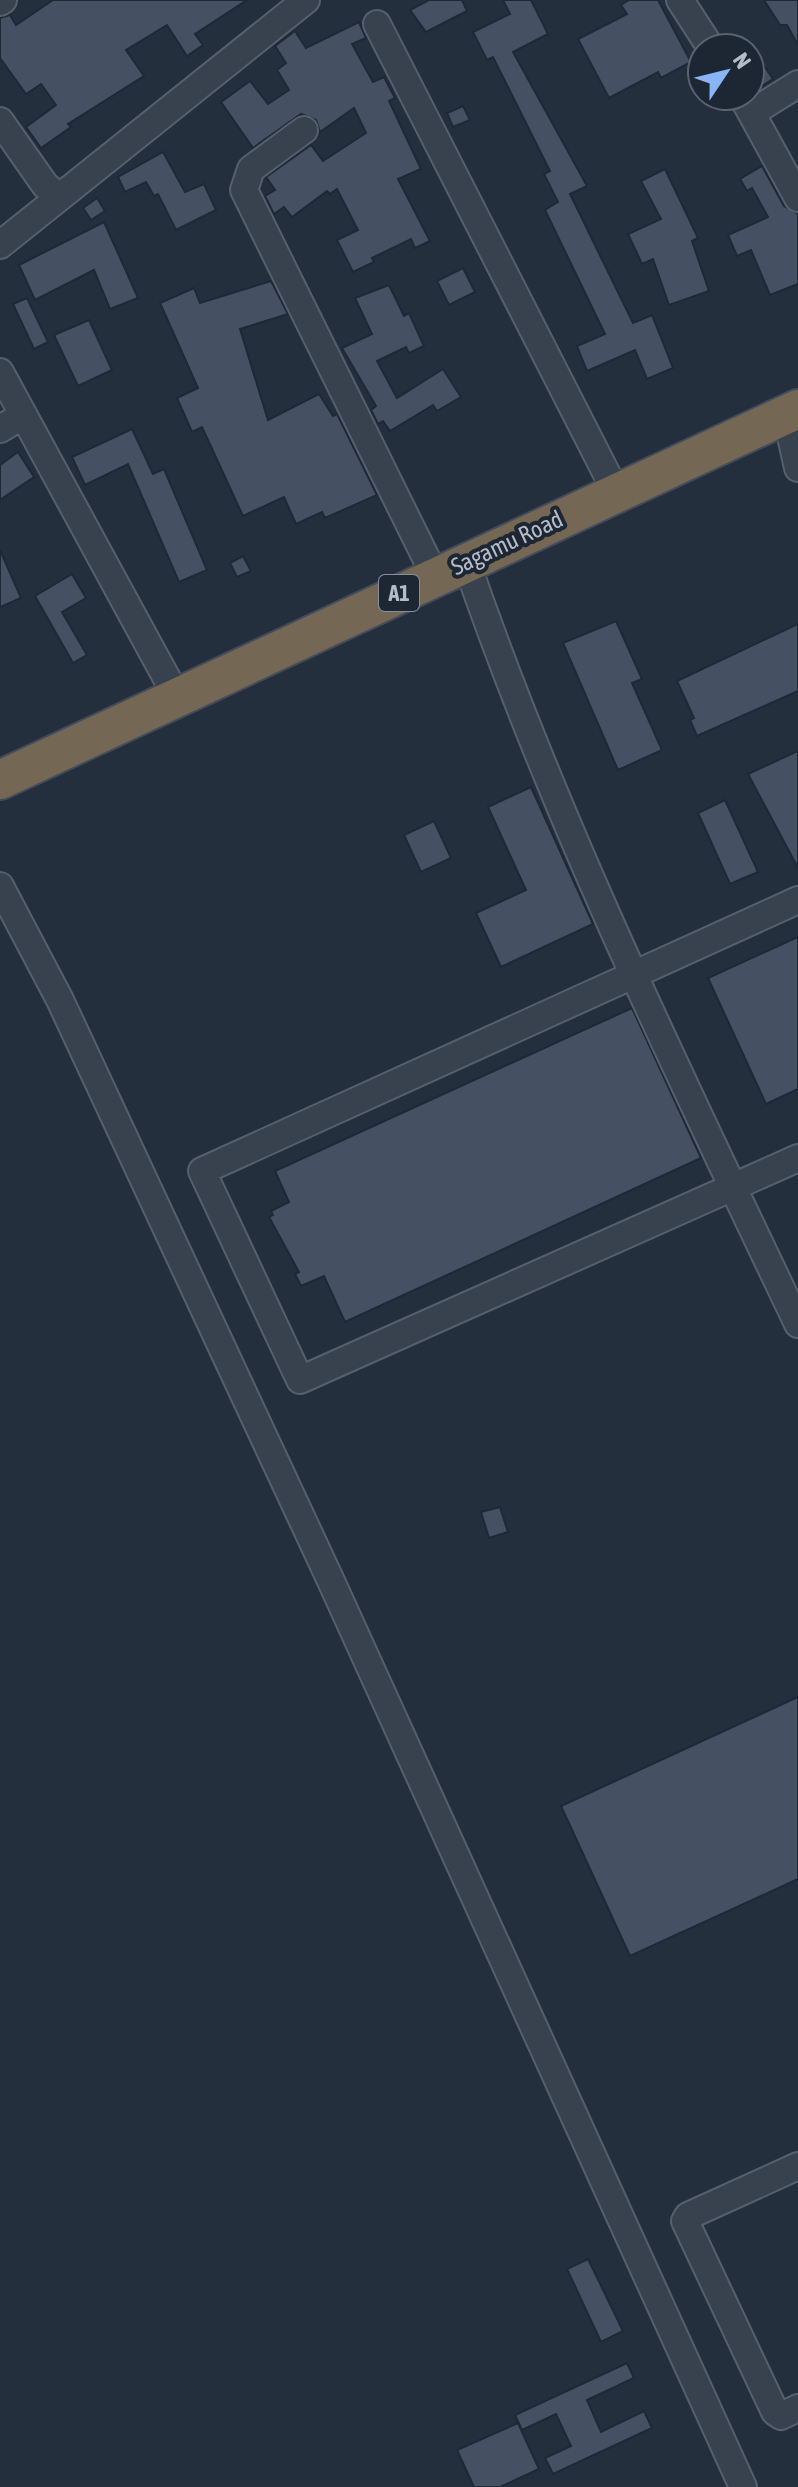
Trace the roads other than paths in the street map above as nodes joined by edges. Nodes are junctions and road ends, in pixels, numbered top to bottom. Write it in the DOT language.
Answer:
graph roads {
  1 [pos="306,0"];
  2 [pos="680,0"];
  3 [pos="377,24"];
  4 [pos="701,32"];
  5 [pos="798,84"];
  6 [pos="766,97"];
  7 [pos="752,112"];
  8 [pos="0,121"];
  9 [pos="304,130"];
  10 [pos="58,196"];
  11 [pos="798,198"];
  12 [pos="0,245"];
  13 [pos="0,372"];
  14 [pos="792,412"];
  15 [pos="11,422"];
  16 [pos="798,468"];
  17 [pos="616,492"];
  18 [pos="451,569"];
  19 [pos="177,697"];
  20 [pos="0,780"];
  21 [pos="0,886"];
  22 [pos="798,900"];
  23 [pos="635,975"];
  24 [pos="798,1158"];
  25 [pos="733,1187"];
  26 [pos="798,1324"];
  27 [pos="798,2166"];
  28 [pos="798,2408"];
  29 [pos="743,2487"];
  1 -- 10 [label="street"];
  2 -- 4 [label="street"];
  3 -- 17 [label="street"];
  5 -- 6 [label="street"];
  7 -- 11 [label="street"];
  8 -- 10 [label="street"];
  9 -- 18 [label="street"];
  10 -- 12 [label="street"];
  13 -- 15 [label="street"];
  14 -- 16 [label="street"];
  14 -- 17 [label="highway, Sagamu Road / A1"];
  15 -- 19 [label="street"];
  17 -- 18 [label="highway, Sagamu Road / A1"];
  18 -- 19 [label="highway, Sagamu Road / A1"];
  18 -- 23 [label="street"];
  19 -- 20 [label="highway, Sagamu Road / A1"];
  21 -- 29 [label="street"];
  22 -- 23 [label="street"];
  23 -- 25 [label="street"];
  23 -- 25 [label="street"];
  24 -- 25 [label="street"];
  25 -- 26 [label="street"];
  27 -- 28 [label="street"];
}
